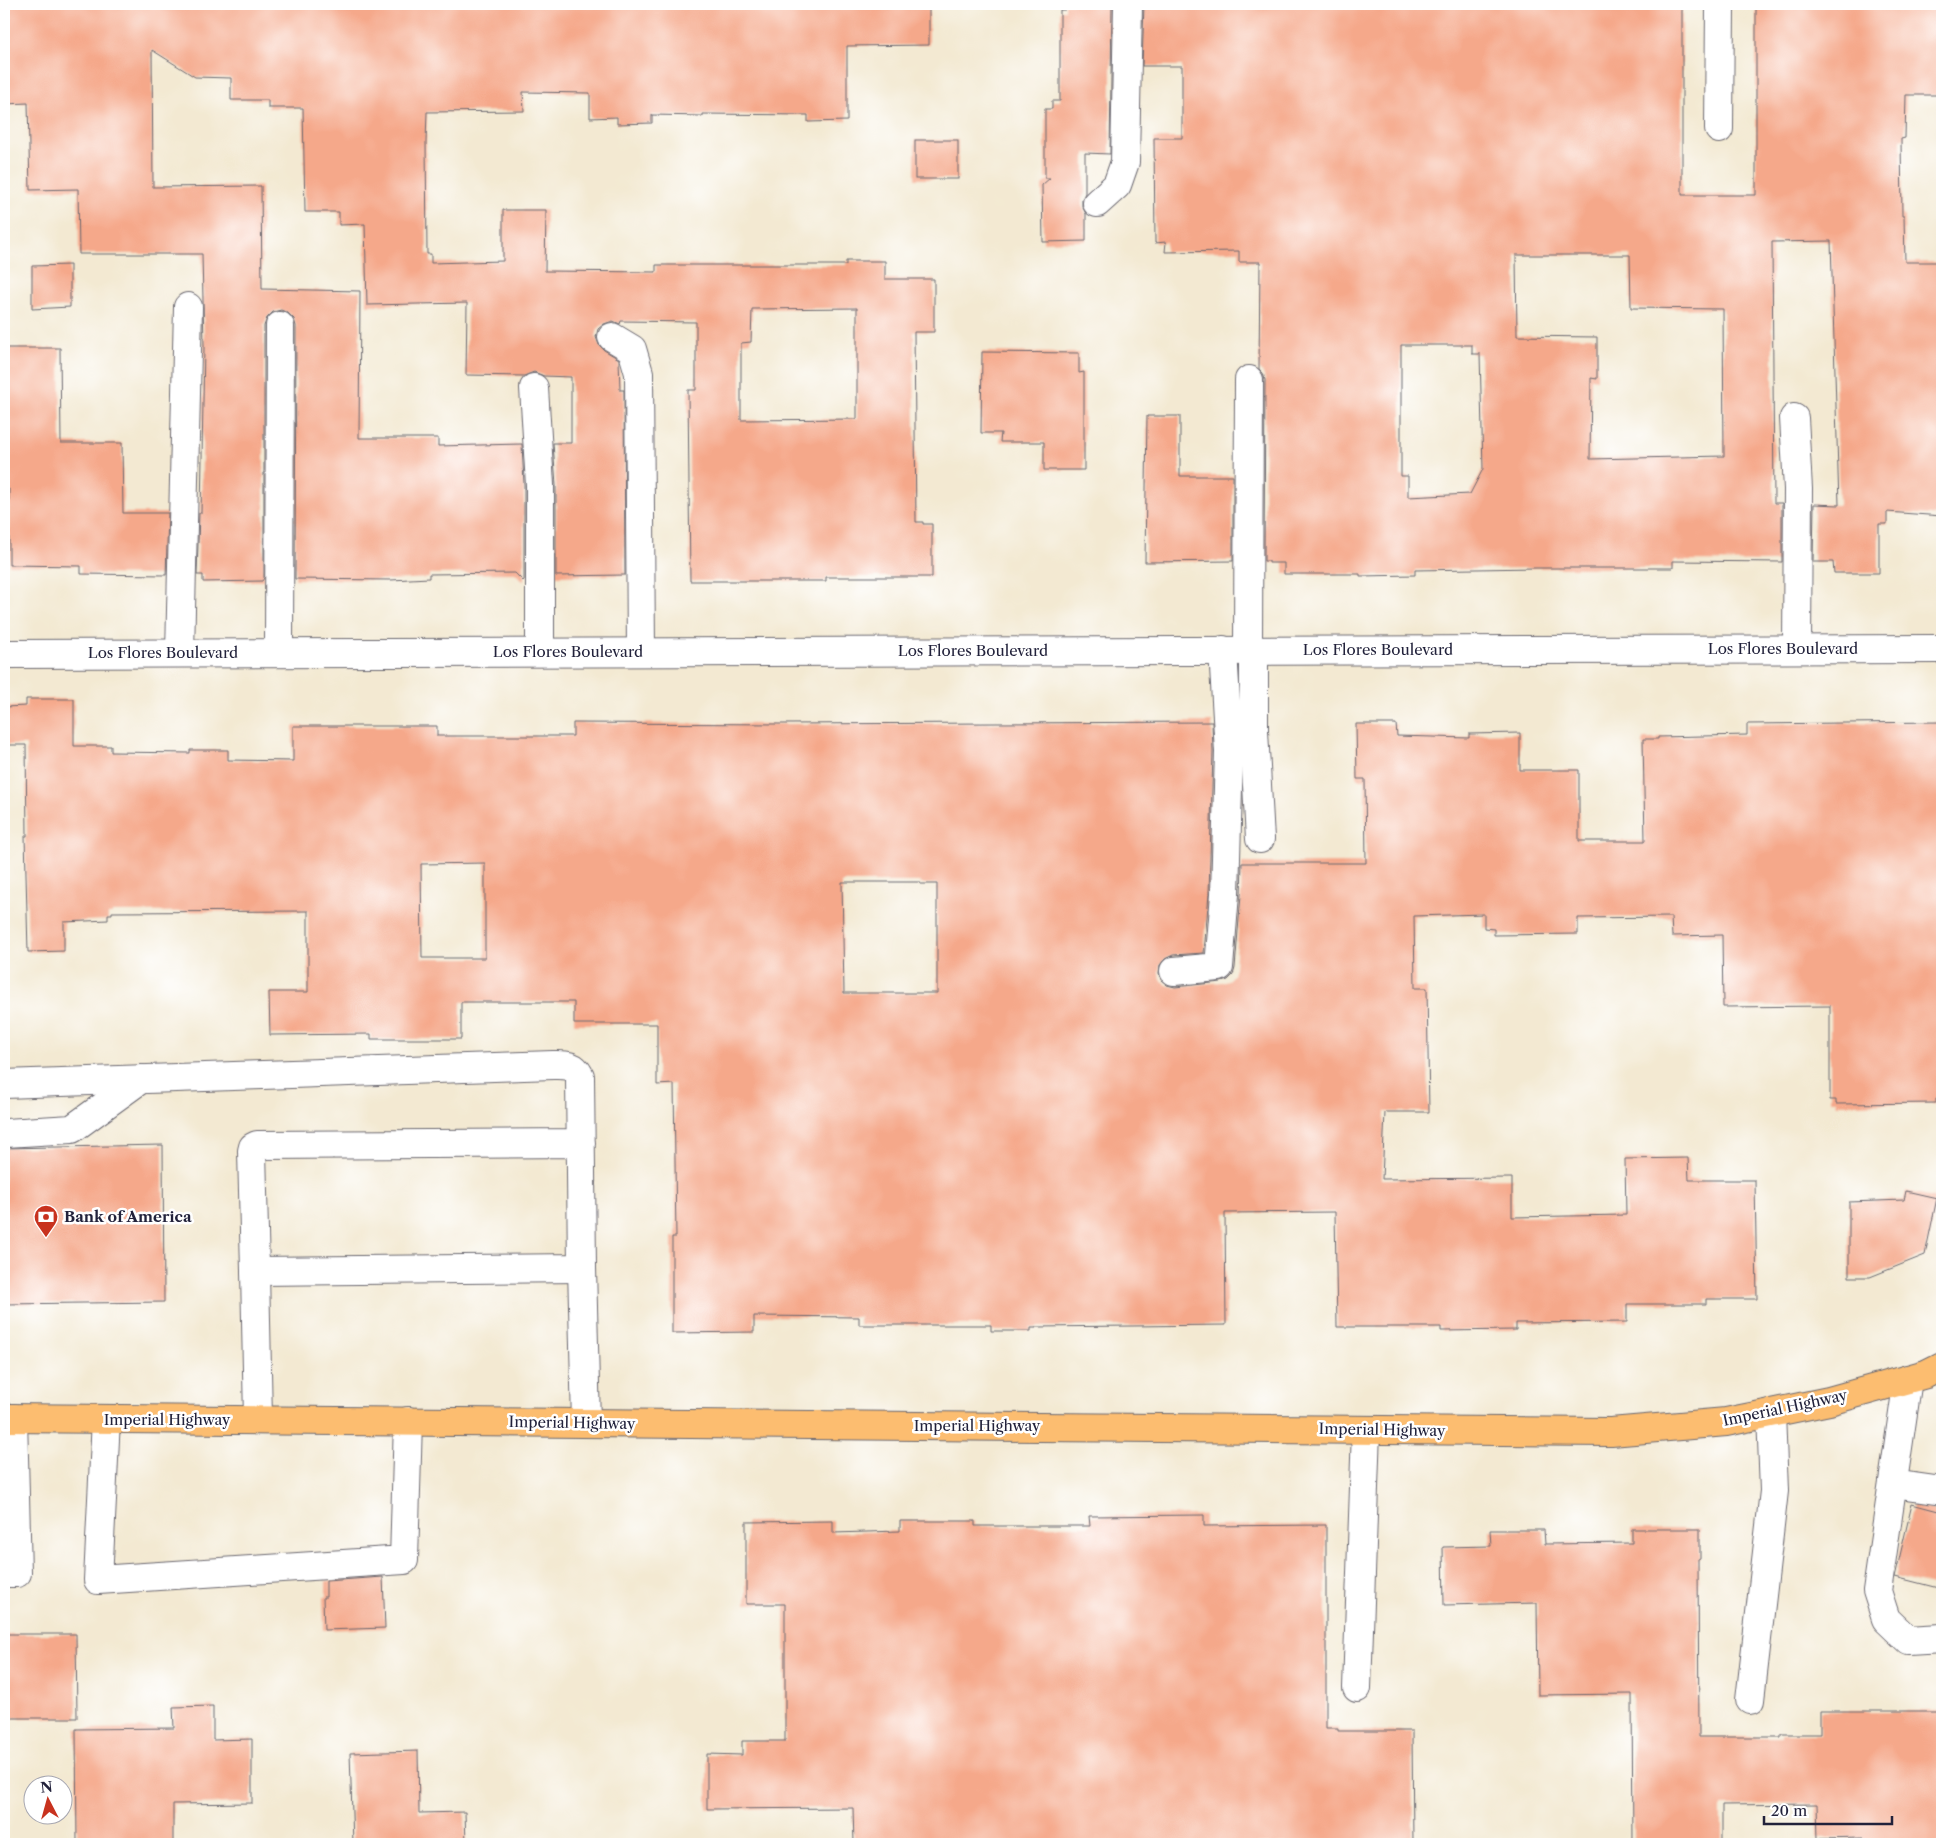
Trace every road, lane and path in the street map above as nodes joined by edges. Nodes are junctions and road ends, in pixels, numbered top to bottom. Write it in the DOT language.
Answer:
graph roads {
  1 [pos="1128,4"];
  2 [pos="1720,4"];
  3 [pos="1719,129"];
  4 [pos="1097,203"];
  5 [pos="188,307"];
  6 [pos="280,326"];
  7 [pos="612,337"];
  8 [pos="1249,380"];
  9 [pos="534,388"];
  10 [pos="1794,418"];
  11 [pos="1942,648"];
  12 [pos="1798,649"];
  13 [pos="1242,650"];
  14 [pos="540,652"];
  15 [pos="641,652"];
  16 [pos="279,653"];
  17 [pos="4,654"];
  18 [pos="180,654"];
  19 [pos="1260,839"];
  20 [pos="1174,971"];
  21 [pos="141,1079"];
  22 [pos="4,1084"];
  23 [pos="6,1133"];
  24 [pos="581,1143"];
  25 [pos="582,1268"];
  26 [pos="255,1271"];
  27 [pos="1942,1366"];
  28 [pos="1908,1378"];
  29 [pos="1771,1413"];
  30 [pos="8,1418"];
  31 [pos="106,1419"];
  32 [pos="258,1420"];
  33 [pos="408,1421"];
  34 [pos="586,1423"];
  35 [pos="1366,1430"];
  36 [pos="1893,1484"];
  37 [pos="1942,1491"];
  38 [pos="4,1573"];
  39 [pos="1942,1638"];
  40 [pos="1357,1688"];
  41 [pos="1750,1700"];
  1 -- 4 [label="street"];
  2 -- 3 [label="street"];
  5 -- 18 [label="street"];
  6 -- 16 [label="street"];
  7 -- 15 [label="street"];
  8 -- 13 [label="street"];
  9 -- 14 [label="street"];
  10 -- 12 [label="street"];
  11 -- 12 [label="street, Los Flores Boulevard"];
  12 -- 13 [label="street, Los Flores Boulevard"];
  13 -- 15 [label="street, Los Flores Boulevard"];
  13 -- 19 [label="street"];
  13 -- 20 [label="street"];
  14 -- 15 [label="street, Los Flores Boulevard"];
  14 -- 16 [label="street, Los Flores Boulevard"];
  16 -- 18 [label="street, Los Flores Boulevard"];
  17 -- 18 [label="street, Los Flores Boulevard"];
  21 -- 22 [label="street"];
  21 -- 23 [label="street"];
  21 -- 24 [label="street"];
  24 -- 25 [label="street"];
  24 -- 26 [label="street"];
  25 -- 26 [label="street"];
  25 -- 34 [label="street"];
  26 -- 32 [label="street"];
  27 -- 28 [label="main road, Imperial Highway"];
  28 -- 29 [label="main road, Imperial Highway"];
  28 -- 36 [label="street"];
  29 -- 35 [label="main road, Imperial Highway"];
  29 -- 41 [label="street"];
  30 -- 31 [label="main road, Imperial Highway"];
  30 -- 38 [label="street"];
  31 -- 32 [label="main road, Imperial Highway"];
  31 -- 33 [label="street"];
  32 -- 33 [label="main road, Imperial Highway"];
  33 -- 34 [label="main road, Imperial Highway"];
  34 -- 35 [label="main road, Imperial Highway"];
  35 -- 40 [label="street"];
  36 -- 37 [label="street"];
  36 -- 39 [label="street"];
}
